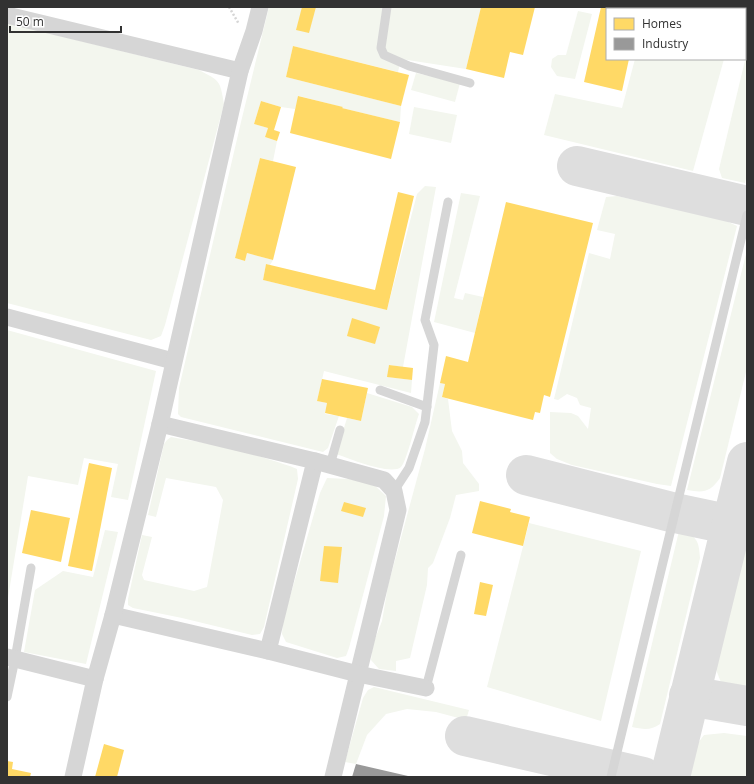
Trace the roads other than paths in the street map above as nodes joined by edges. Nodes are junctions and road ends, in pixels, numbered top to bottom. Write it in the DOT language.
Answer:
graph roads {
  1 [pos="260,7"];
  2 [pos="387,7"];
  3 [pos="7,15"];
  4 [pos="240,71"];
  5 [pos="470,83"];
  6 [pos="448,202"];
  7 [pos="747,215"];
  8 [pos="7,317"];
  9 [pos="173,361"];
  10 [pos="380,390"];
  11 [pos="427,407"];
  12 [pos="160,424"];
  13 [pos="340,430"];
  14 [pos="322,463"];
  15 [pos="394,491"];
  16 [pos="461,555"];
  17 [pos="31,568"];
  18 [pos="114,615"];
  19 [pos="268,651"];
  20 [pos="11,658"];
  21 [pos="358,674"];
  22 [pos="96,679"];
  23 [pos="426,688"];
  24 [pos="7,697"];
  25 [pos="73,777"];
  26 [pos="332,777"];
  27 [pos="611,777"];
  1 -- 4 [label="street"];
  2 -- 5 [label="lane"];
  3 -- 4 [label="street"];
  4 -- 9 [label="street"];
  6 -- 11 [label="lane"];
  7 -- 27 [label="lane"];
  8 -- 9 [label="street"];
  9 -- 12 [label="street"];
  10 -- 11 [label="lane"];
  11 -- 15 [label="lane"];
  12 -- 14 [label="street"];
  12 -- 18 [label="street"];
  13 -- 14 [label="lane"];
  14 -- 15 [label="street"];
  14 -- 19 [label="street"];
  15 -- 21 [label="street"];
  16 -- 23 [label="lane"];
  17 -- 20 [label="lane"];
  18 -- 19 [label="street"];
  18 -- 22 [label="street"];
  19 -- 21 [label="street"];
  20 -- 22 [label="street"];
  20 -- 24 [label="lane"];
  21 -- 23 [label="street"];
  21 -- 26 [label="street"];
  22 -- 25 [label="street"];
}
